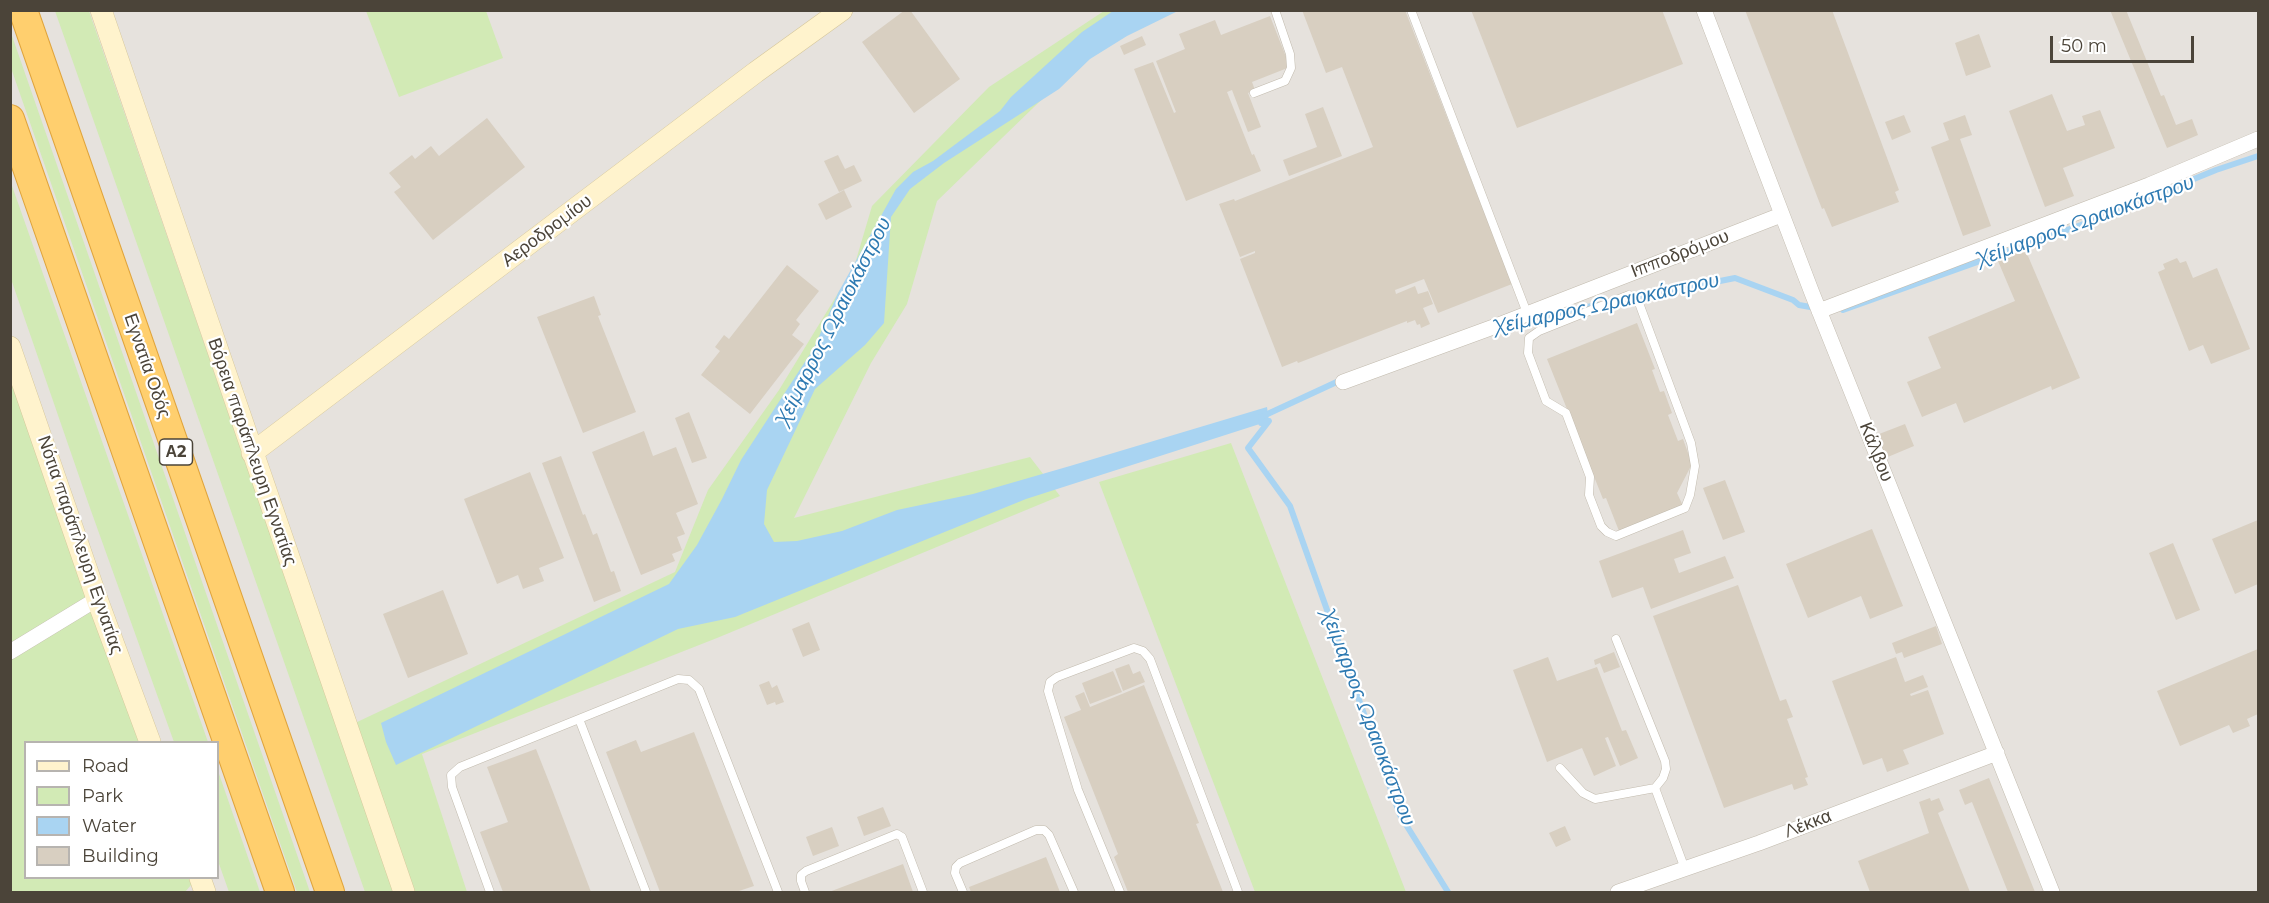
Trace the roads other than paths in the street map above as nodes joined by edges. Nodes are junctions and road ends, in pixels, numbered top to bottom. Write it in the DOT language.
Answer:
graph roads {
  1 [pos="23,10"];
  2 [pos="101,10"];
  3 [pos="842,10"];
  4 [pos="1275,10"];
  5 [pos="1411,10"];
  6 [pos="1704,10"];
  7 [pos="1254,93"];
  8 [pos="10,118"];
  9 [pos="2259,139"];
  10 [pos="1781,215"];
  11 [pos="1622,276"];
  12 [pos="1629,295"];
  13 [pos="1819,311"];
  14 [pos="1527,313"];
  15 [pos="10,347"];
  16 [pos="1343,382"];
  17 [pos="252,453"];
  18 [pos="97,599"];
  19 [pos="1616,639"];
  20 [pos="10,652"];
  21 [pos="579,719"];
  22 [pos="150,741"];
  23 [pos="1998,753"];
  24 [pos="1560,768"];
  25 [pos="1655,788"];
  26 [pos="1685,869"];
  27 [pos="280,892"];
  28 [pos="330,892"];
  29 [pos="404,892"];
  30 [pos="490,892"];
  31 [pos="646,892"];
  32 [pos="775,892"];
  33 [pos="805,892"];
  34 [pos="923,892"];
  35 [pos="963,892"];
  36 [pos="1074,892"];
  37 [pos="1120,892"];
  38 [pos="1238,892"];
  39 [pos="1618,892"];
  40 [pos="2052,892"];
  1 -- 28 [label="highway, Εγνατία Οδός / Α2"];
  2 -- 17 [label="street, Βόρεια παράπλευρη Εγνατίας"];
  3 -- 17 [label="street, Αεροδρομίου"];
  4 -- 7 [label="lane"];
  5 -- 14 [label="lane"];
  6 -- 10 [label="street, Κάλβου"];
  8 -- 27 [label="highway, Α2"];
  9 -- 13 [label="street"];
  10 -- 11 [label="street, Ιπποδρόμου"];
  10 -- 13 [label="street, Κάλβου"];
  11 -- 12 [label="lane"];
  11 -- 14 [label="street, Ιπποδρόμου"];
  12 -- 12 [label="lane"];
  13 -- 23 [label="street, Κάλβου"];
  14 -- 16 [label="street, Ιπποδρόμου"];
  15 -- 18 [label="street, Νότια παράπλευρη Εγνατίας"];
  17 -- 29 [label="street, Βόρεια παράπλευρη Εγνατίας"];
  18 -- 20 [label="street"];
  18 -- 22 [label="street, Νότια παράπλευρη Εγνατίας"];
  19 -- 25 [label="lane"];
  21 -- 30 [label="lane"];
  21 -- 31 [label="lane"];
  21 -- 32 [label="lane"];
  23 -- 26 [label="street, Λέκκα"];
  23 -- 40 [label="street, Κάλβου"];
  24 -- 25 [label="lane"];
  25 -- 26 [label="lane"];
  26 -- 39 [label="street, Λέκκα"];
  33 -- 34 [label="lane"];
  35 -- 36 [label="lane"];
  37 -- 38 [label="lane"];
}
